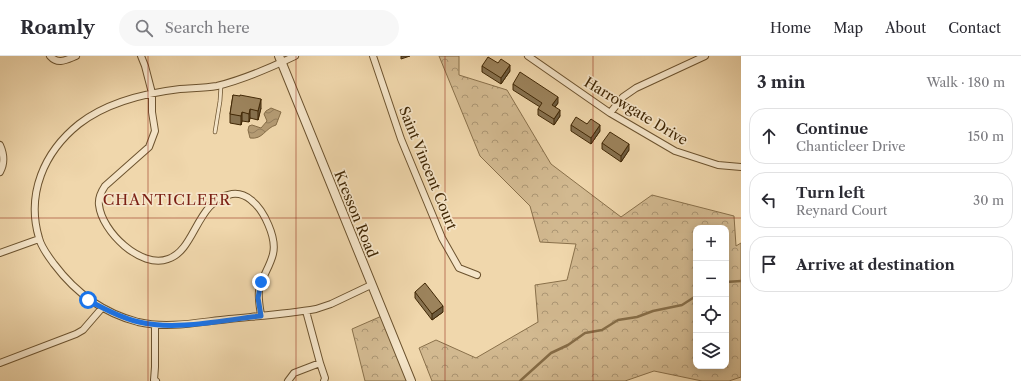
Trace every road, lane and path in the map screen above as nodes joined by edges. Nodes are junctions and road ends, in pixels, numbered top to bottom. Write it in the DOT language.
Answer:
graph roads {
  1 [pos="50,56"];
  2 [pos="76,56"];
  3 [pos="141,56"];
  4 [pos="295,56"];
  5 [pos="373,56"];
  6 [pos="528,56"];
  7 [pos="705,56"];
  8 [pos="280,59"];
  9 [pos="221,84"];
  10 [pos="152,93"];
  11 [pos="610,112"];
  12 [pos="214,132"];
  13 [pos="0,145"];
  14 [pos="741,167"];
  15 [pos="0,172"];
  16 [pos="39,239"];
  17 [pos="0,253"];
  18 [pos="477,275"];
  19 [pos="371,285"];
  20 [pos="102,308"];
  21 [pos="306,311"];
  22 [pos="261,316"];
  23 [pos="155,325"];
  24 [pos="0,362"];
  25 [pos="320,363"];
  26 [pos="154,381"];
  27 [pos="288,381"];
  28 [pos="324,381"];
  29 [pos="411,381"];
  1 -- 2 [label="street"];
  3 -- 10 [label="street"];
  4 -- 8 [label="street"];
  5 -- 18 [label="street, Saint Vincent Court"];
  6 -- 11 [label="street, Harrowgate Drive"];
  7 -- 11 [label="street"];
  8 -- 9 [label="street"];
  8 -- 19 [label="street, Kresson Road"];
  9 -- 10 [label="street"];
  9 -- 12 [label="lane"];
  10 -- 16 [label="street"];
  10 -- 22 [label="street"];
  11 -- 14 [label="street, Harrowgate Drive"];
  13 -- 15 [label="street"];
  16 -- 17 [label="street"];
  16 -- 20 [label="street"];
  19 -- 21 [label="street"];
  19 -- 29 [label="street, Kresson Road"];
  20 -- 23 [label="street"];
  20 -- 24 [label="street"];
  21 -- 22 [label="street"];
  21 -- 25 [label="street"];
  22 -- 23 [label="street"];
  23 -- 26 [label="street"];
  25 -- 27 [label="street"];
  25 -- 28 [label="street"];
}
